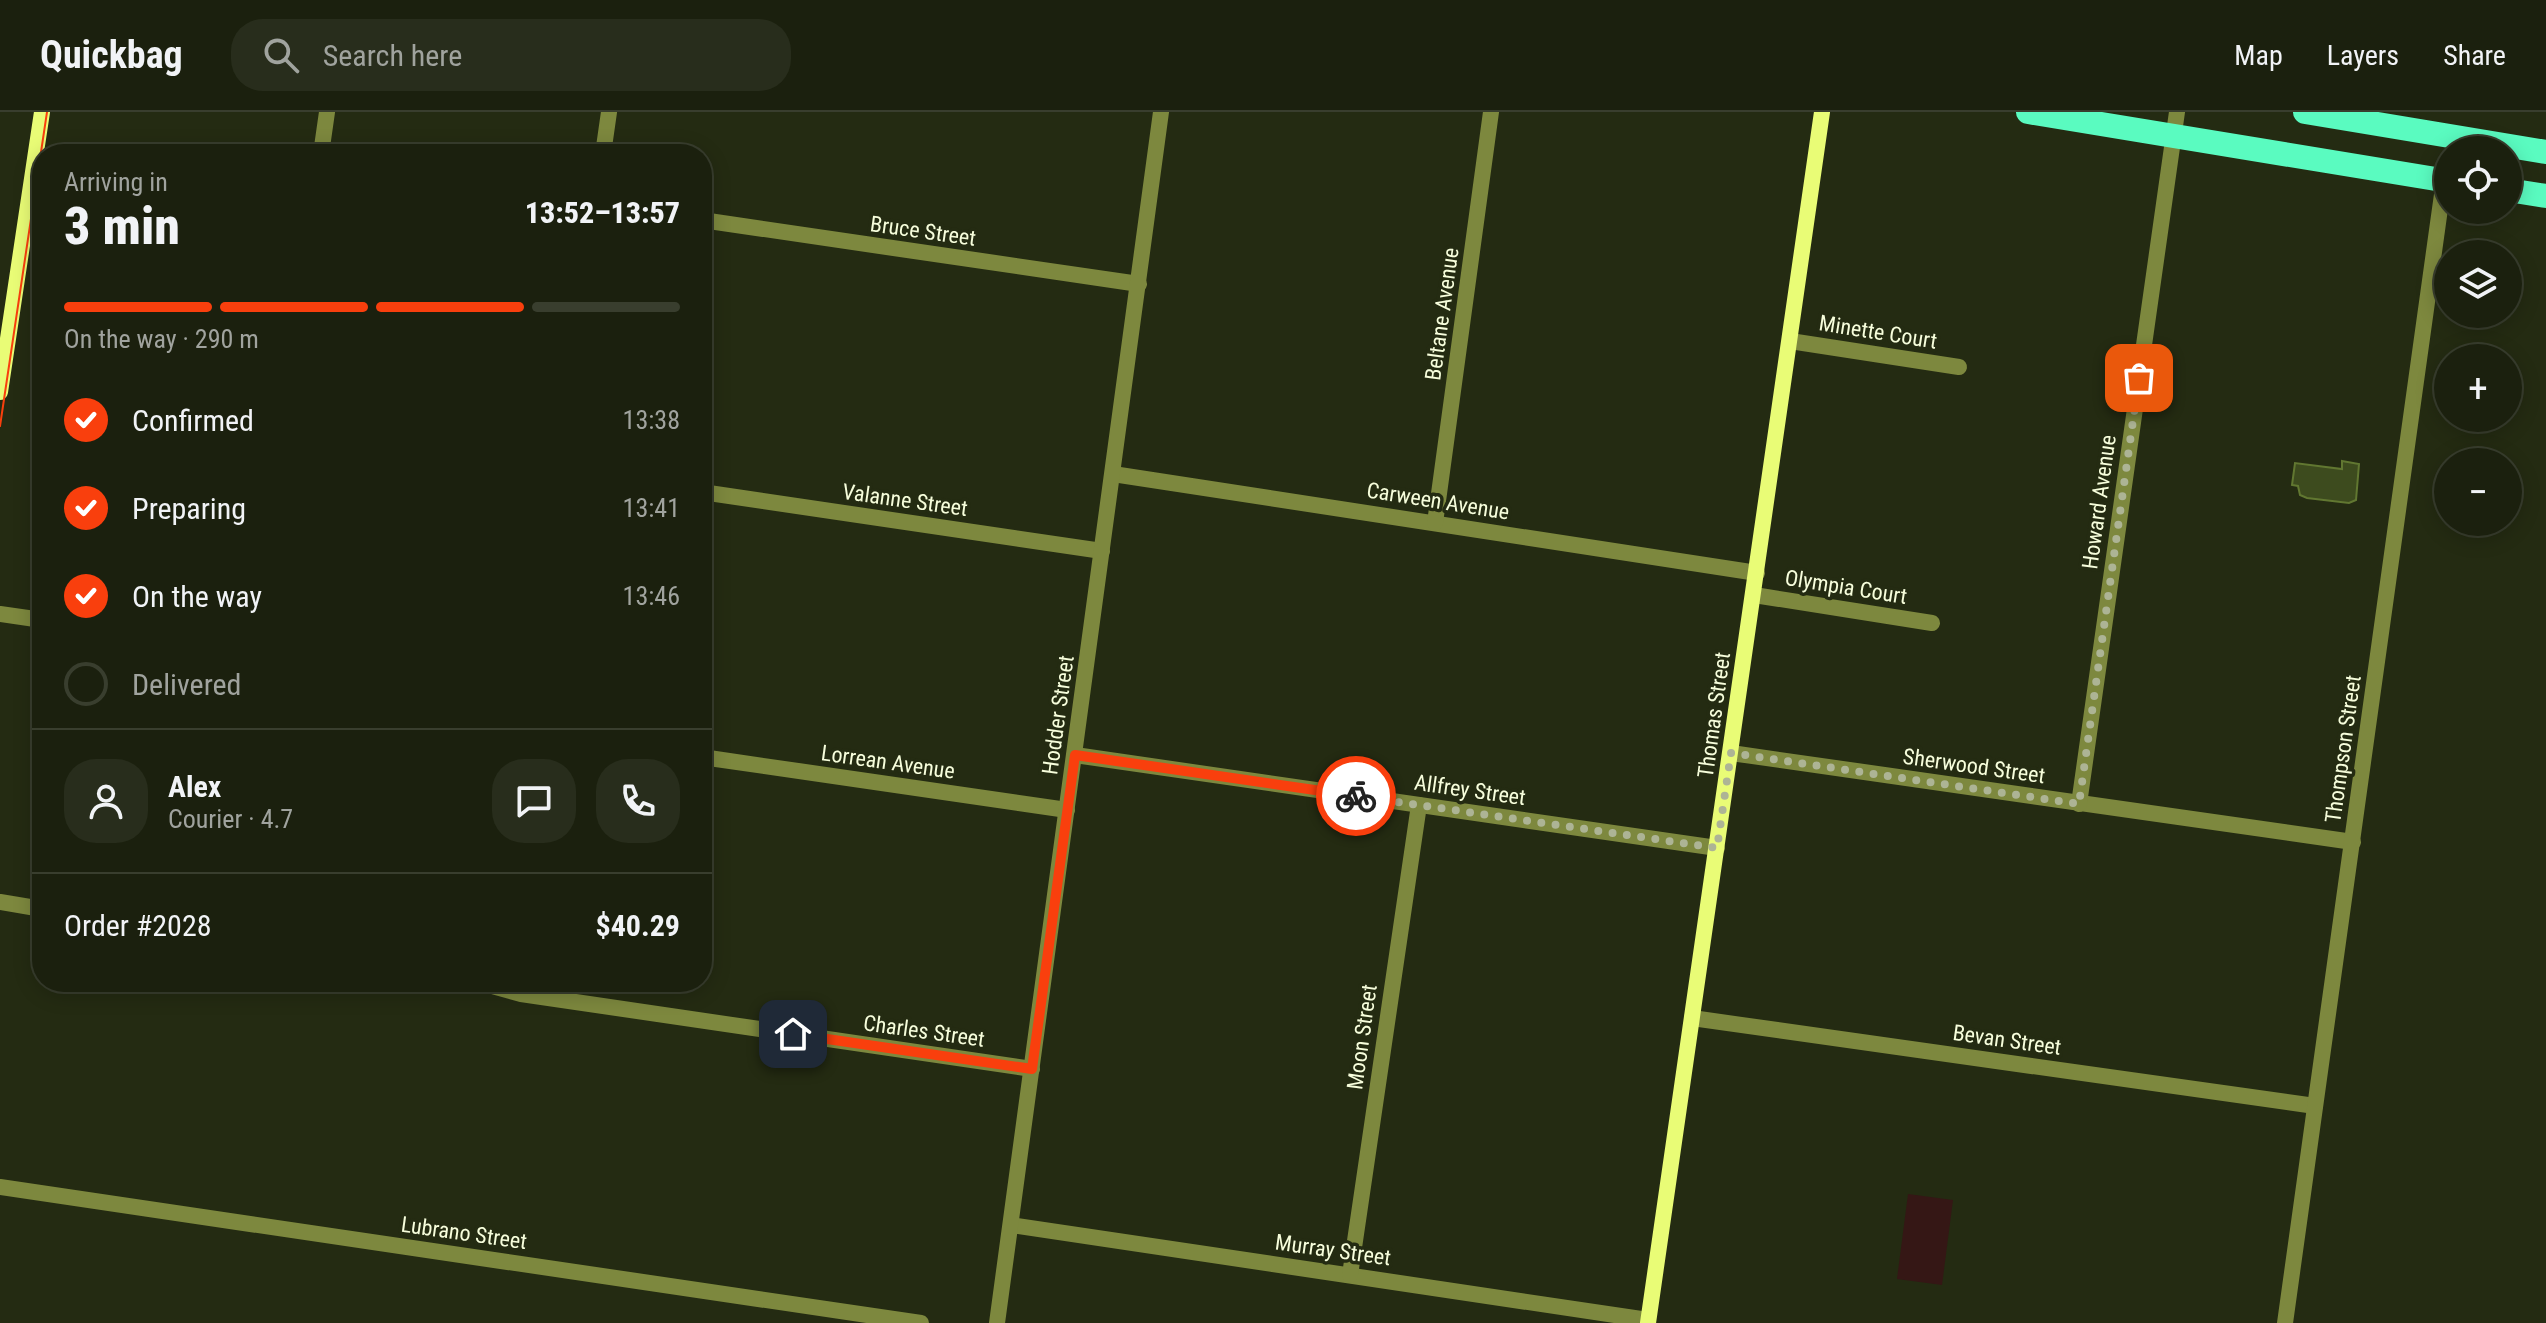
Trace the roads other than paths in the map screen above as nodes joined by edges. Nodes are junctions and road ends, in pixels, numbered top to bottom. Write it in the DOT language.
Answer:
graph roads {
  1 [pos="42,112"];
  2 [pos="327,112"];
  3 [pos="609,112"];
  4 [pos="1161,112"];
  5 [pos="1491,112"];
  6 [pos="1822,112"];
  7 [pos="2028,112"];
  8 [pos="2177,112"];
  9 [pos="2305,112"];
  10 [pos="2173,137"];
  11 [pos="37,144"];
  12 [pos="322,144"];
  13 [pos="604,144"];
  14 [pos="2546,152"];
  15 [pos="32,178"];
  16 [pos="2434,178"];
  17 [pos="2522,192"];
  18 [pos="2546,196"];
  19 [pos="712,221"];
  20 [pos="2440,224"];
  21 [pos="1139,284"];
  22 [pos="1790,341"];
  23 [pos="1959,367"];
  24 [pos="1,382"];
  25 [pos="1113,474"];
  26 [pos="712,493"];
  27 [pos="1435,523"];
  28 [pos="1102,551"];
  29 [pos="1757,573"];
  30 [pos="1754,595"];
  31 [pos="0,614"];
  32 [pos="32,619"];
  33 [pos="1932,623"];
  34 [pos="1731,753"];
  35 [pos="1075,755"];
  36 [pos="712,758"];
  37 [pos="2079,804"];
  38 [pos="1419,805"];
  39 [pos="1067,810"];
  40 [pos="2353,842"];
  41 [pos="1717,848"];
  42 [pos="0,902"];
  43 [pos="32,907"];
  44 [pos="514,992"];
  45 [pos="1692,1018"];
  46 [pos="1032,1069"];
  47 [pos="2315,1106"];
  48 [pos="0,1187"];
  49 [pos="1011,1225"];
  50 [pos="1350,1275"];
  51 [pos="1648,1321"];
  52 [pos="921,1323"];
  53 [pos="997,1323"];
  54 [pos="2285,1323"];
  1 -- 11 [label="street"];
  2 -- 12 [label="street"];
  3 -- 13 [label="street"];
  4 -- 21 [label="street, Hodder Street"];
  5 -- 27 [label="street, Beltane Avenue"];
  6 -- 22 [label="street, Thomas Street"];
  7 -- 10 [label="highway"];
  8 -- 10 [label="street, Howard Avenue"];
  9 -- 14 [label="highway"];
  10 -- 16 [label="highway"];
  10 -- 37 [label="street, Howard Avenue"];
  15 -- 24 [label="street"];
  17 -- 18 [label="highway"];
  19 -- 21 [label="street, Bruce Street"];
  20 -- 40 [label="street, Thompson Street"];
  21 -- 25 [label="street, Hodder Street"];
  22 -- 23 [label="street, Minette Court"];
  22 -- 29 [label="street, Thomas Street"];
  25 -- 27 [label="street, Carween Avenue"];
  25 -- 28 [label="street, Hodder Street"];
  26 -- 28 [label="street, Valanne Street"];
  27 -- 29 [label="street, Carween Avenue"];
  28 -- 35 [label="street, Hodder Street"];
  29 -- 30 [label="street, Thomas Street"];
  30 -- 33 [label="street, Olympia Court"];
  30 -- 34 [label="street, Thomas Street"];
  31 -- 32 [label="street"];
  34 -- 37 [label="street, Sherwood Street"];
  34 -- 41 [label="street, Thomas Street"];
  35 -- 38 [label="street, Allfrey Street"];
  35 -- 39 [label="street, Hodder Street"];
  36 -- 39 [label="street, Lorrean Avenue"];
  37 -- 40 [label="street, Sherwood Street"];
  38 -- 41 [label="street, Allfrey Street"];
  38 -- 50 [label="street, Moon Street"];
  39 -- 46 [label="street, Hodder Street"];
  40 -- 47 [label="street, Thompson Street"];
  41 -- 45 [label="street, Thomas Street"];
  42 -- 43 [label="street"];
  44 -- 46 [label="street, Charles Street"];
  45 -- 47 [label="street, Bevan Street"];
  45 -- 51 [label="street, Thomas Street"];
  46 -- 49 [label="street, Hodder Street"];
  47 -- 54 [label="street, Thompson Street"];
  48 -- 52 [label="street, Lubrano Street"];
  49 -- 50 [label="street, Murray Street"];
  49 -- 53 [label="street, Hodder Street"];
  50 -- 51 [label="street, Murray Street"];
}
